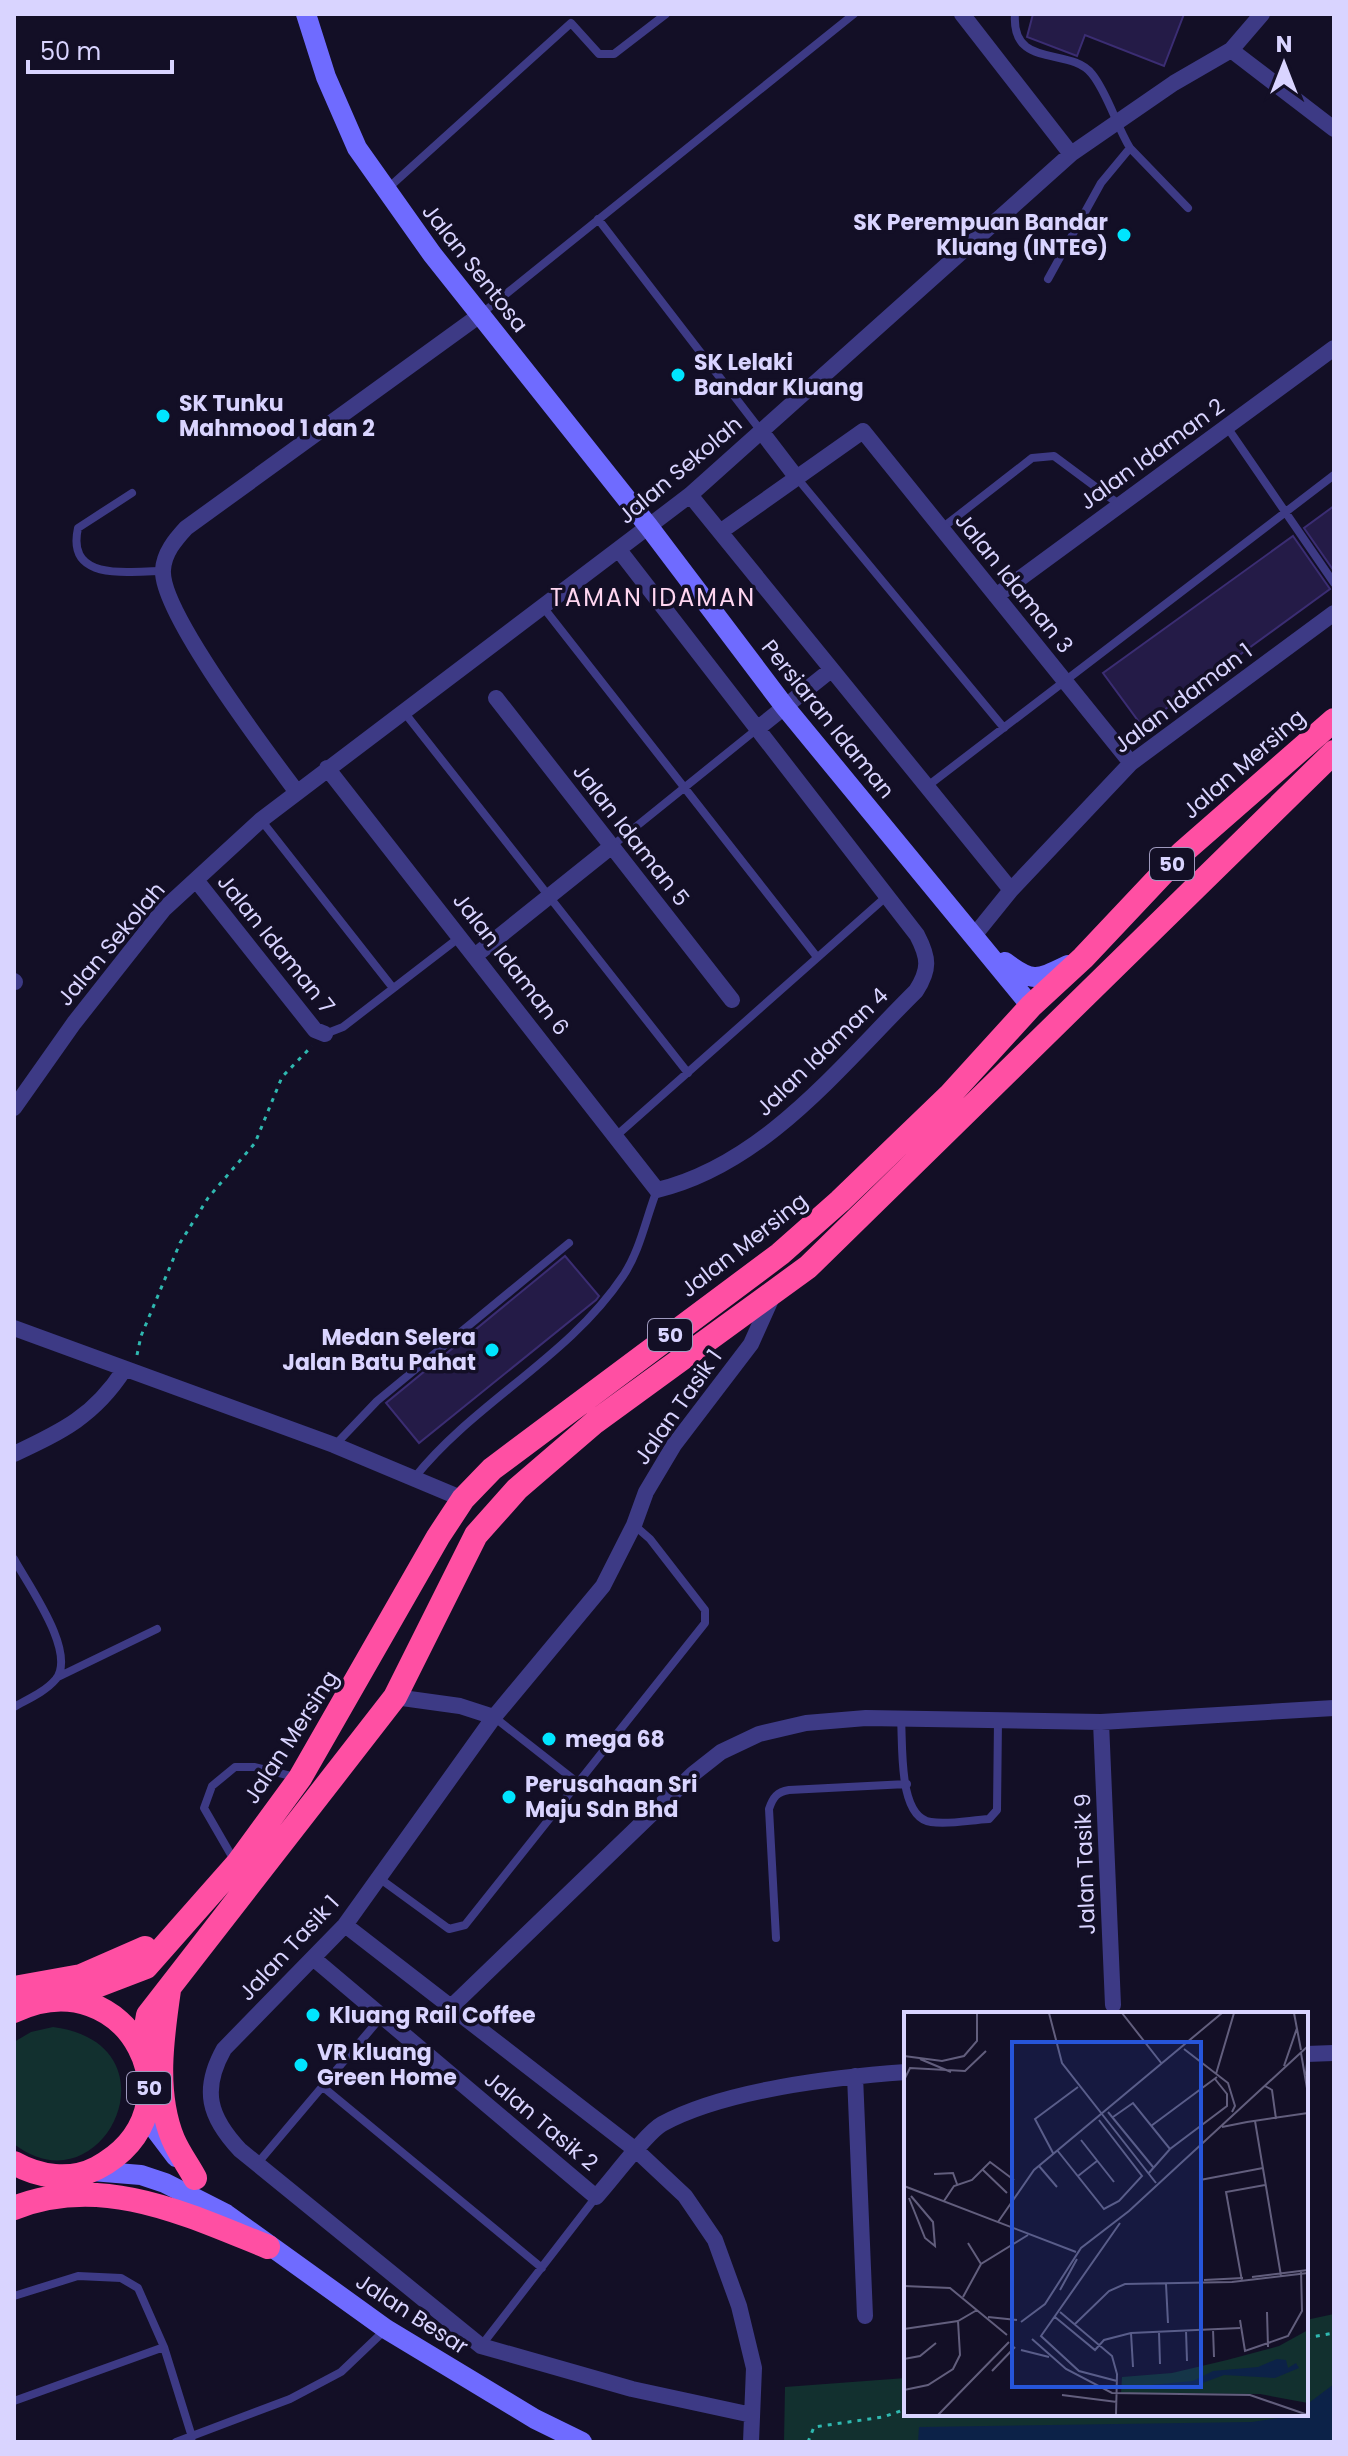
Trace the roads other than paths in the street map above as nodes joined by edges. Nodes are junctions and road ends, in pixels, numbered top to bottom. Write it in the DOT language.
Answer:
graph roads {
  1 [pos="306,14"];
  2 [pos="564,14"];
  3 [pos="666,14"];
  4 [pos="854,14"];
  5 [pos="962,14"];
  6 [pos="1015,14"];
  7 [pos="1262,14"];
  8 [pos="571,23"];
  9 [pos="1231,50"];
  10 [pos="1115,123"];
  11 [pos="1334,129"];
  12 [pos="1130,148"];
  13 [pos="1071,154"];
  14 [pos="386,191"];
  15 [pos="1188,208"];
  16 [pos="598,219"];
  17 [pos="1048,279"];
  18 [pos="480,315"];
  19 [pos="1334,348"];
  20 [pos="1227,426"];
  21 [pos="761,431"];
  22 [pos="1334,475"];
  23 [pos="797,478"];
  24 [pos="132,493"];
  25 [pos="690,495"];
  26 [pos="1120,505"];
  27 [pos="1285,511"];
  28 [pos="649,527"];
  29 [pos="942,529"];
  30 [pos="720,532"];
  31 [pos="619,550"];
  32 [pos="163,571"];
  33 [pos="1334,583"];
  34 [pos="996,596"];
  35 [pos="543,607"];
  36 [pos="1334,613"];
  37 [pos="831,670"];
  38 [pos="1064,681"];
  39 [pos="496,698"];
  40 [pos="785,707"];
  41 [pos="403,711"];
  42 [pos="1334,720"];
  43 [pos="1004,728"];
  44 [pos="757,729"];
  45 [pos="1334,752"];
  46 [pos="1131,763"];
  47 [pos="327,768"];
  48 [pos="685,788"];
  49 [pos="925,788"];
  50 [pos="296,791"];
  51 [pos="261,820"];
  52 [pos="612,846"];
  53 [pos="196,880"];
  54 [pos="1011,890"];
  55 [pos="887,896"];
  56 [pos="549,897"];
  57 [pos="461,937"];
  58 [pos="973,937"];
  59 [pos="476,955"];
  60 [pos="817,957"];
  61 [pos="1083,958"];
  62 [pos="393,988"];
  63 [pos="732,1000"];
  64 [pos="1031,1006"];
  65 [pos="325,1034"];
  66 [pos="688,1073"];
  67 [pos="14,1108"];
  68 [pos="616,1136"];
  69 [pos="657,1190"];
  70 [pos="569,1243"];
  71 [pos="774,1292"];
  72 [pos="14,1328"];
  73 [pos="131,1372"];
  74 [pos="334,1445"];
  75 [pos="14,1454"];
  76 [pos="415,1477"];
  77 [pos="463,1499"];
  78 [pos="634,1525"];
  79 [pos="14,1559"];
  80 [pos="157,1629"];
  81 [pos="57,1677"];
  82 [pos="395,1697"];
  83 [pos="14,1707"];
  84 [pos="1333,1709"];
  85 [pos="494,1717"];
  86 [pos="901,1719"];
  87 [pos="998,1719"];
  88 [pos="1101,1722"];
  89 [pos="300,1778"];
  90 [pos="578,1783"];
  91 [pos="907,1784"];
  92 [pos="237,1864"];
  93 [pos="378,1878"];
  94 [pos="193,1915"];
  95 [pos="345,1925"];
  96 [pos="776,1938"];
  97 [pos="313,1958"];
  98 [pos="14,1988"];
  99 [pos="170,1988"];
  100 [pos="65,1998"];
  101 [pos="21,2005"];
  102 [pos="1113,2005"];
  103 [pos="450,2008"];
  104 [pos="382,2016"];
  105 [pos="142,2050"];
  106 [pos="1334,2053"];
  107 [pos="1308,2054"];
  108 [pos="904,2072"];
  109 [pos="855,2076"];
  110 [pos="323,2087"];
  111 [pos="145,2116"];
  112 [pos="637,2151"];
  113 [pos="257,2164"];
  114 [pos="92,2171"];
  115 [pos="19,2173"];
  116 [pos="195,2178"];
  117 [pos="596,2197"];
  118 [pos="14,2208"];
  119 [pos="226,2214"];
  120 [pos="268,2247"];
  121 [pos="542,2268"];
  122 [pos="14,2296"];
  123 [pos="865,2316"];
  124 [pos="386,2329"];
  125 [pos="481,2346"];
  126 [pos="164,2347"];
  127 [pos="14,2401"];
  128 [pos="752,2415"];
  129 [pos="192,2437"];
  130 [pos="176,2442"];
  131 [pos="582,2442"];
  132 [pos="751,2442"];
  1 -- 14 [label="street, Jalan Sentosa"];
  2 -- 8 [label="lane"];
  3 -- 8 [label="lane"];
  4 -- 16 [label="lane"];
  5 -- 13 [label="street"];
  6 -- 10 [label="lane"];
  7 -- 9 [label="street, Jalan Sekolah"];
  8 -- 14 [label="lane"];
  9 -- 10 [label="street, Jalan Sekolah"];
  9 -- 11 [label="street"];
  10 -- 12 [label="lane"];
  10 -- 13 [label="street, Jalan Sekolah"];
  12 -- 15 [label="lane"];
  12 -- 17 [label="lane"];
  13 -- 21 [label="street, Jalan Sekolah"];
  14 -- 18 [label="street, Jalan Sentosa"];
  16 -- 18 [label="lane"];
  16 -- 21 [label="lane"];
  18 -- 28 [label="street, Jalan Sentosa"];
  18 -- 32 [label="street"];
  19 -- 20 [label="street, Jalan Idaman 2"];
  20 -- 26 [label="street, Jalan Idaman 2"];
  20 -- 27 [label="lane"];
  21 -- 23 [label="street"];
  21 -- 25 [label="street, Jalan Sekolah"];
  22 -- 27 [label="lane"];
  23 -- 29 [label="street, Jalan Idaman 3"];
  23 -- 30 [label="street"];
  23 -- 43 [label="lane"];
  24 -- 32 [label="lane"];
  25 -- 28 [label="street, Jalan Sekolah"];
  25 -- 30 [label="street"];
  26 -- 29 [label="lane"];
  26 -- 34 [label="street, Jalan Idaman 2"];
  27 -- 33 [label="lane"];
  27 -- 38 [label="lane"];
  28 -- 31 [label="street, Jalan Sekolah"];
  28 -- 40 [label="street, Persiaran Idaman"];
  29 -- 34 [label="street, Jalan Idaman 3"];
  30 -- 37 [label="street"];
  31 -- 35 [label="street, Jalan Sekolah"];
  31 -- 44 [label="street, Jalan Idaman 4"];
  32 -- 50 [label="street"];
  34 -- 38 [label="street, Jalan Idaman 3"];
  35 -- 41 [label="street, Jalan Sekolah"];
  35 -- 48 [label="lane"];
  36 -- 46 [label="street, Jalan Idaman 1"];
  37 -- 40 [label="street"];
  37 -- 49 [label="street"];
  38 -- 43 [label="lane"];
  38 -- 46 [label="street, Jalan Idaman 3"];
  39 -- 52 [label="street, Jalan Idaman 5"];
  40 -- 44 [label="street"];
  40 -- 58 [label="street, Persiaran Idaman"];
  41 -- 47 [label="street, Jalan Sekolah"];
  41 -- 56 [label="lane"];
  42 -- 61 [label="highway, Jalan Mersing / 50"];
  43 -- 49 [label="lane"];
  44 -- 48 [label="lane"];
  44 -- 55 [label="street, Jalan Idaman 4"];
  45 -- 71 [label="highway"];
  46 -- 54 [label="street, Jalan Idaman 1"];
  47 -- 50 [label="street, Jalan Sekolah"];
  47 -- 57 [label="street, Jalan Idaman 6"];
  48 -- 52 [label="lane"];
  48 -- 60 [label="lane"];
  49 -- 54 [label="street"];
  50 -- 51 [label="street, Jalan Sekolah"];
  51 -- 53 [label="street, Jalan Sekolah"];
  51 -- 62 [label="lane"];
  52 -- 56 [label="street"];
  52 -- 63 [label="street, Jalan Idaman 5"];
  53 -- 65 [label="street, Jalan Idaman 7"];
  53 -- 67 [label="street, Jalan Sekolah"];
  54 -- 58 [label="street, Jalan Idaman 1"];
  55 -- 60 [label="lane"];
  55 -- 69 [label="street, Jalan Idaman 4"];
  56 -- 59 [label="street"];
  56 -- 66 [label="lane"];
  57 -- 59 [label="street, Jalan Idaman 6"];
  57 -- 62 [label="lane"];
  58 -- 61 [label="street, Persiaran Idaman"];
  58 -- 64 [label="street, Persiaran Idaman"];
  59 -- 68 [label="street, Jalan Idaman 6"];
  60 -- 66 [label="lane"];
  61 -- 64 [label="highway, Jalan Mersing / 50"];
  62 -- 65 [label="lane"];
  64 -- 77 [label="highway, Jalan Mersing / 50"];
  66 -- 68 [label="lane"];
  68 -- 69 [label="street, Jalan Idaman 6"];
  69 -- 76 [label="lane"];
  70 -- 74 [label="lane"];
  71 -- 78 [label="street, Jalan Tasik 1"];
  71 -- 82 [label="highway"];
  72 -- 73 [label="street"];
  73 -- 74 [label="street"];
  73 -- 75 [label="street"];
  74 -- 76 [label="street"];
  76 -- 77 [label="street"];
  77 -- 89 [label="highway, Jalan Mersing / 50"];
  78 -- 85 [label="street, Jalan Tasik 1"];
  78 -- 90 [label="lane"];
  79 -- 81 [label="lane"];
  80 -- 81 [label="lane"];
  81 -- 83 [label="lane"];
  82 -- 85 [label="street"];
  82 -- 99 [label="highway, 50"];
  84 -- 88 [label="street"];
  85 -- 90 [label="lane"];
  85 -- 93 [label="street, Jalan Tasik 1"];
  86 -- 87 [label="street"];
  86 -- 91 [label="lane"];
  86 -- 103 [label="street"];
  87 -- 88 [label="street"];
  87 -- 91 [label="lane"];
  88 -- 102 [label="street, Jalan Tasik 9"];
  89 -- 92 [label="highway, Jalan Mersing / 50"];
  89 -- 92 [label="lane"];
  90 -- 93 [label="lane"];
  91 -- 96 [label="lane"];
  92 -- 94 [label="highway, Jalan Mersing / 50"];
  93 -- 95 [label="street, Jalan Tasik 1"];
  94 -- 98 [label="highway"];
  94 -- 100 [label="highway, Jalan Mersing / 50"];
  95 -- 97 [label="street, Jalan Tasik 1"];
  95 -- 103 [label="street"];
  97 -- 104 [label="street, Jalan Tasik 2"];
  97 -- 113 [label="street, Jalan Tasik 1"];
  99 -- 105 [label="highway, 50"];
  99 -- 116 [label="highway"];
  100 -- 101 [label="highway, 50"];
  100 -- 105 [label="highway, 50"];
  103 -- 112 [label="street"];
  104 -- 110 [label="lane"];
  104 -- 117 [label="street, Jalan Tasik 2"];
  105 -- 111 [label="highway, 50"];
  106 -- 107 [label="street"];
  108 -- 109 [label="street"];
  109 -- 112 [label="street"];
  109 -- 123 [label="street"];
  110 -- 113 [label="lane"];
  110 -- 121 [label="lane"];
  111 -- 114 [label="highway, 50"];
  111 -- 116 [label="street, Jalan Besar"];
  112 -- 117 [label="street"];
  112 -- 128 [label="street"];
  113 -- 125 [label="street, Jalan Tasik 1"];
  114 -- 115 [label="highway"];
  114 -- 119 [label="street, Jalan Besar"];
  116 -- 119 [label="street, Jalan Besar"];
  117 -- 121 [label="lane, Jalan Tasik 2"];
  118 -- 120 [label="highway"];
  119 -- 120 [label="street, Jalan Besar"];
  120 -- 124 [label="street, Jalan Besar"];
  121 -- 125 [label="lane, Jalan Tasik 2"];
  122 -- 126 [label="lane"];
  124 -- 129 [label="lane"];
  124 -- 131 [label="street, Jalan Besar"];
  125 -- 128 [label="street, Jalan Tasik 1"];
  126 -- 127 [label="lane"];
  126 -- 129 [label="lane"];
  128 -- 132 [label="street"];
  129 -- 130 [label="lane"];
}
